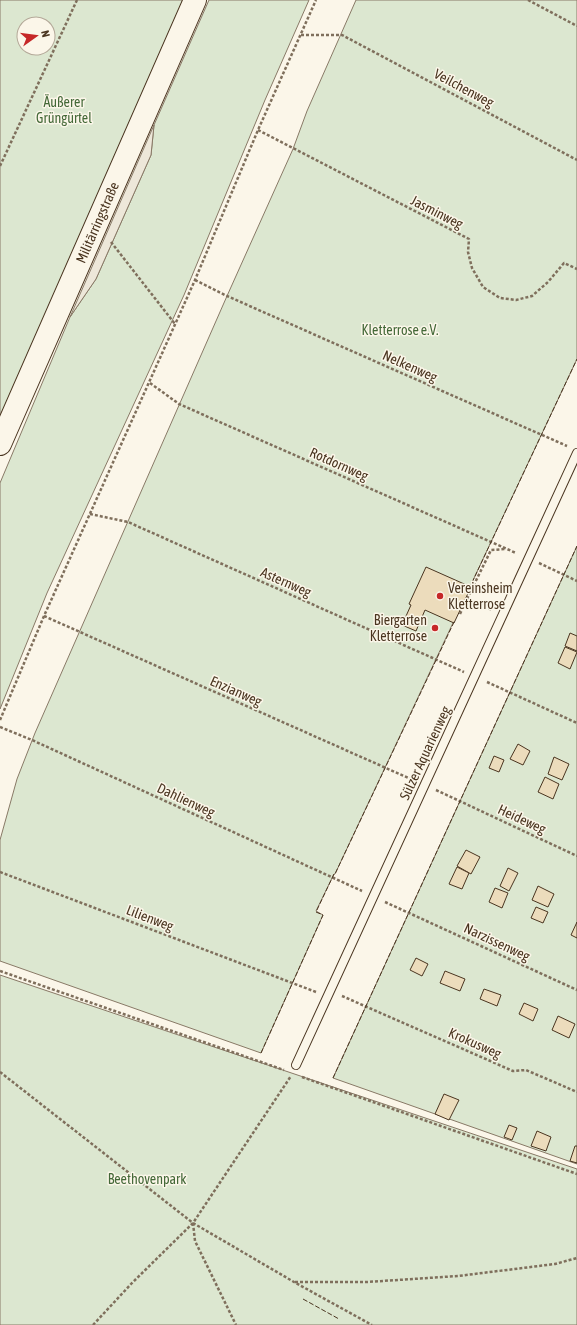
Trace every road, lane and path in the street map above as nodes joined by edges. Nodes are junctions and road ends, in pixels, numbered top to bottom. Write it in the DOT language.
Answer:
graph roads {
  1 [pos="77,0"];
  2 [pos="195,0"];
  3 [pos="316,0"];
  4 [pos="528,0"];
  5 [pos="577,26"];
  6 [pos="301,35"];
  7 [pos="258,130"];
  8 [pos="577,160"];
  9 [pos="0,166"];
  10 [pos="93,232"];
  11 [pos="577,269"];
  12 [pos="195,280"];
  13 [pos="175,324"];
  14 [pos="150,382"];
  15 [pos="0,444"];
  16 [pos="570,447"];
  17 [pos="577,453"];
  18 [pos="90,514"];
  19 [pos="491,542"];
  20 [pos="507,549"];
  21 [pos="564,575"];
  22 [pos="577,580"];
  23 [pos="468,599"];
  24 [pos="460,614"];
  25 [pos="503,615"];
  26 [pos="44,616"];
  27 [pos="436,660"];
  28 [pos="510,692"];
  29 [pos="0,720"];
  30 [pos="577,723"];
  31 [pos="0,727"];
  32 [pos="385,768"];
  33 [pos="460,801"];
  34 [pos="577,856"];
  35 [pos="0,872"];
  36 [pos="332,878"];
  37 [pos="408,913"];
  38 [pos="577,990"];
  39 [pos="329,994"];
  40 [pos="296,1065"];
  41 [pos="0,1072"];
  42 [pos="293,1073"];
  43 [pos="577,1092"];
  44 [pos="193,1223"];
  45 [pos="577,1258"];
  46 [pos="294,1282"];
  47 [pos="93,1325"];
  48 [pos="236,1325"];
  49 [pos="372,1325"];
  1 -- 9 [label="path"];
  2 -- 10 [label="main road, Militärringstraße"];
  3 -- 6 [label="path"];
  4 -- 5 [label="path"];
  6 -- 7 [label="path"];
  6 -- 8 [label="path, Veilchenweg"];
  7 -- 11 [label="path, Jasminweg"];
  7 -- 12 [label="path"];
  10 -- 13 [label="path"];
  10 -- 15 [label="main road, Militärringstraße"];
  12 -- 13 [label="path"];
  12 -- 16 [label="path, Nelkenweg"];
  13 -- 14 [label="path"];
  14 -- 18 [label="path"];
  14 -- 19 [label="path, Rotdornweg"];
  17 -- 25 [label="lane, Sülzer Aquarienweg"];
  18 -- 26 [label="path"];
  18 -- 27 [label="path, Asternweg"];
  20 -- 23 [label="path"];
  21 -- 22 [label="path"];
  23 -- 24 [label="path"];
  23 -- 25 [label="path"];
  25 -- 39 [label="lane, Sülzer Aquarienweg"];
  26 -- 29 [label="path"];
  26 -- 32 [label="path, Enzianweg"];
  28 -- 30 [label="path"];
  31 -- 36 [label="path, Dahlienweg"];
  33 -- 34 [label="path, Heideweg"];
  35 -- 39 [label="path, Lilienweg"];
  37 -- 38 [label="path, Narzissenweg"];
  39 -- 40 [label="lane, Sülzer Aquarienweg"];
  39 -- 43 [label="path, Krokusweg"];
  41 -- 44 [label="path"];
  42 -- 44 [label="path"];
  44 -- 46 [label="path"];
  44 -- 47 [label="path"];
  44 -- 48 [label="path"];
  45 -- 46 [label="path"];
  46 -- 49 [label="path"];
}
